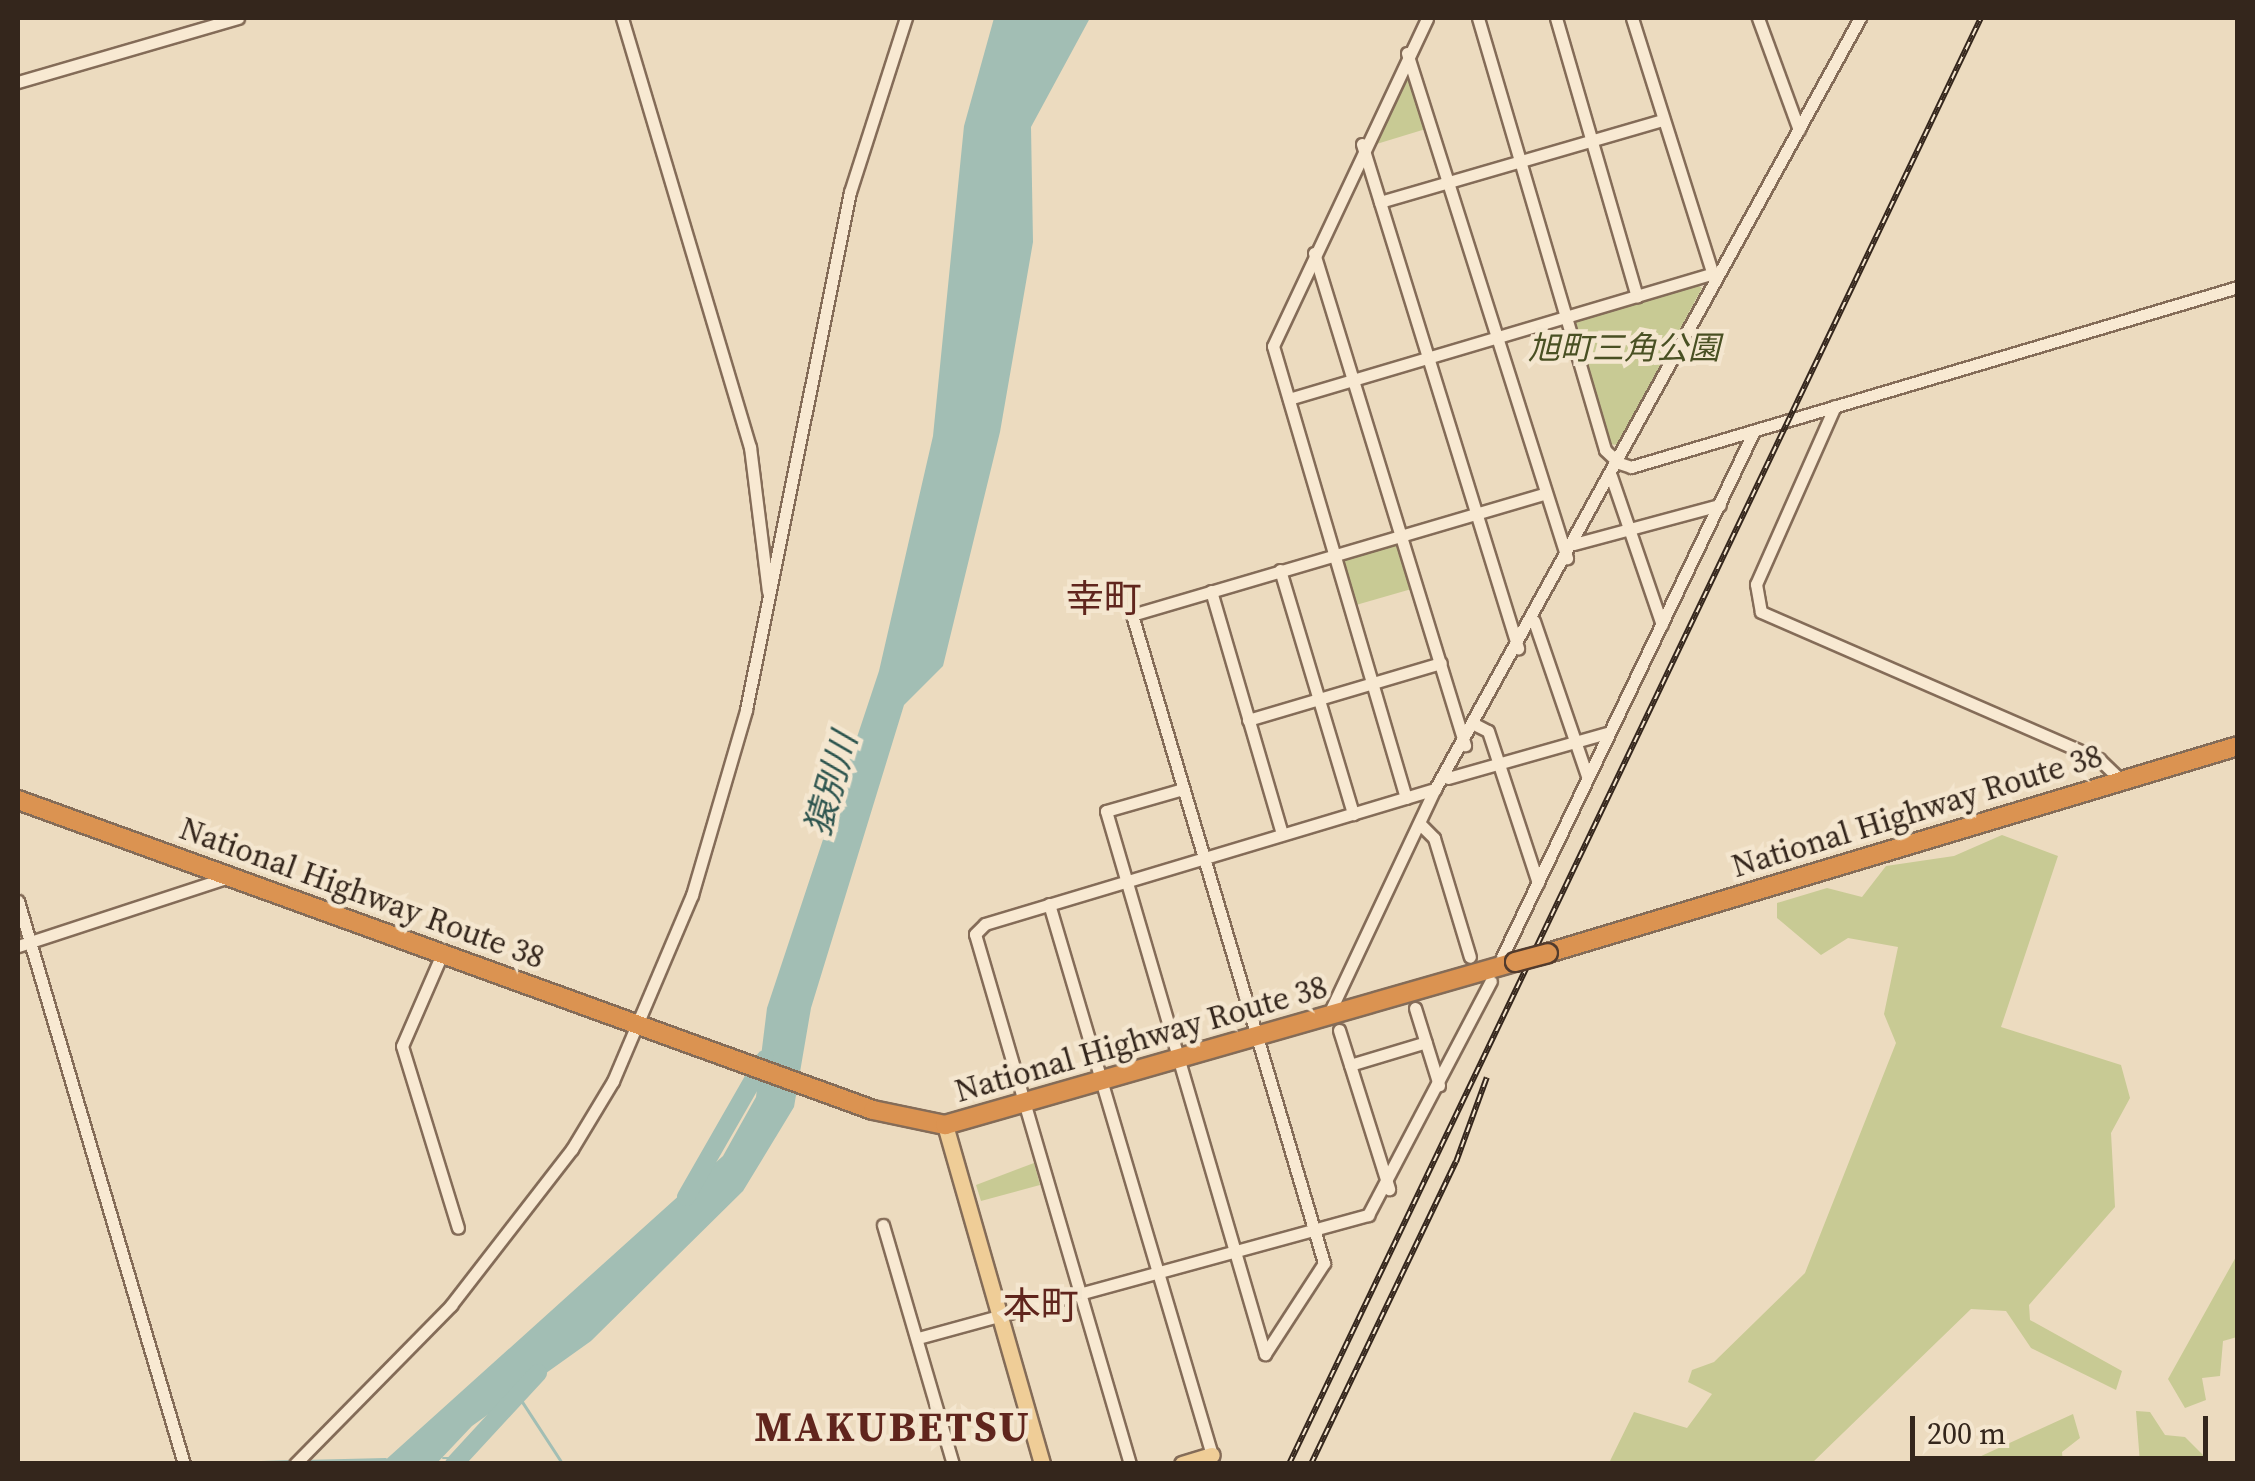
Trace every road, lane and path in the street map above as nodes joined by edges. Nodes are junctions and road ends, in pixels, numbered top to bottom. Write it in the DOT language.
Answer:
graph roads {
  1 [pos="238,18"];
  2 [pos="622,18"];
  3 [pos="906,18"];
  4 [pos="1426,18"];
  5 [pos="1478,18"];
  6 [pos="1556,18"];
  7 [pos="1632,18"];
  8 [pos="1758,18"];
  9 [pos="1860,18"];
  10 [pos="1407,53"];
  11 [pos="18,82"];
  12 [pos="1662,120"];
  13 [pos="1799,130"];
  14 [pos="1592,140"];
  15 [pos="1362,144"];
  16 [pos="1520,160"];
  17 [pos="1448,182"];
  18 [pos="1380,202"];
  19 [pos="1314,252"];
  20 [pos="1713,278"];
  21 [pos="2238,287"];
  22 [pos="1638,296"];
  23 [pos="1566,317"];
  24 [pos="1496,337"];
  25 [pos="1426,358"];
  26 [pos="1357,378"];
  27 [pos="1289,399"];
  28 [pos="1835,406"];
  29 [pos="1754,431"];
  30 [pos="1618,463"];
  31 [pos="1611,476"];
  32 [pos="1540,495"];
  33 [pos="1720,504"];
  34 [pos="1471,514"];
  35 [pos="1629,530"];
  36 [pos="1403,534"];
  37 [pos="1574,544"];
  38 [pos="1334,555"];
  39 [pos="1566,558"];
  40 [pos="1280,570"];
  41 [pos="1211,591"];
  42 [pos="768,601"];
  43 [pos="1534,620"];
  44 [pos="1662,625"];
  45 [pos="1518,648"];
  46 [pos="1441,663"];
  47 [pos="1372,683"];
  48 [pos="1318,699"];
  49 [pos="1248,720"];
  50 [pos="1476,725"];
  51 [pos="1607,733"];
  52 [pos="1576,741"];
  53 [pos="1465,745"];
  54 [pos="2238,746"];
  55 [pos="1498,764"];
  56 [pos="1588,776"];
  57 [pos="1448,778"];
  58 [pos="2122,781"];
  59 [pos="1184,788"];
  60 [pos="1436,790"];
  61 [pos="1406,798"];
  62 [pos="18,800"];
  63 [pos="1353,814"];
  64 [pos="1420,824"];
  65 [pos="1282,834"];
  66 [pos="1204,858"];
  67 [pos="228,877"];
  68 [pos="1126,880"];
  69 [pos="1538,883"];
  70 [pos="18,900"];
  71 [pos="1049,904"];
  72 [pos="24,944"];
  73 [pos="442,954"];
  74 [pos="1470,956"];
  75 [pos="1509,960"];
  76 [pos="1491,981"];
  77 [pos="1415,1008"];
  78 [pos="1333,1024"];
  79 [pos="644,1028"];
  80 [pos="1258,1039"];
  81 [pos="1426,1042"];
  82 [pos="1181,1062"];
  83 [pos="1350,1066"];
  84 [pos="1439,1084"];
  85 [pos="1102,1085"];
  86 [pos="1023,1107"];
  87 [pos="945,1126"];
  88 [pos="1389,1189"];
  89 [pos="883,1224"];
  90 [pos="458,1228"];
  91 [pos="1315,1230"];
  92 [pos="1234,1244"];
  93 [pos="1156,1267"];
  94 [pos="1078,1290"];
  95 [pos="998,1314"];
  96 [pos="918,1338"];
  97 [pos="1212,1454"];
  98 [pos="184,1464"];
  99 [pos="296,1464"];
  100 [pos="953,1464"];
  101 [pos="1042,1464"];
  102 [pos="1130,1464"];
  103 [pos="1182,1464"];
  1 -- 11 [label="street"];
  2 -- 42 [label="street"];
  3 -- 42 [label="street"];
  4 -- 10 [label="street"];
  5 -- 16 [label="street"];
  6 -- 14 [label="street"];
  7 -- 12 [label="street"];
  8 -- 13 [label="street"];
  9 -- 13 [label="street"];
  10 -- 15 [label="street"];
  10 -- 17 [label="street"];
  12 -- 14 [label="street"];
  12 -- 20 [label="street"];
  13 -- 20 [label="street"];
  14 -- 16 [label="street"];
  14 -- 22 [label="street"];
  15 -- 18 [label="street"];
  15 -- 19 [label="street"];
  16 -- 17 [label="street"];
  16 -- 23 [label="street"];
  17 -- 18 [label="street"];
  17 -- 24 [label="street"];
  18 -- 25 [label="street"];
  19 -- 26 [label="street"];
  19 -- 27 [label="street"];
  20 -- 22 [label="street"];
  20 -- 30 [label="street"];
  21 -- 28 [label="street"];
  22 -- 23 [label="street"];
  23 -- 24 [label="street"];
  23 -- 30 [label="street"];
  24 -- 25 [label="street"];
  24 -- 32 [label="street"];
  25 -- 26 [label="street"];
  25 -- 34 [label="street"];
  26 -- 27 [label="street"];
  26 -- 36 [label="street"];
  27 -- 38 [label="street"];
  28 -- 29 [label="street"];
  28 -- 58 [label="street"];
  29 -- 30 [label="street"];
  29 -- 33 [label="street"];
  30 -- 31 [label="street"];
  31 -- 35 [label="street"];
  31 -- 37 [label="street"];
  32 -- 34 [label="street"];
  32 -- 39 [label="street"];
  33 -- 35 [label="street"];
  33 -- 44 [label="street"];
  34 -- 36 [label="street"];
  34 -- 45 [label="street"];
  35 -- 37 [label="street"];
  35 -- 44 [label="street"];
  36 -- 38 [label="street"];
  36 -- 46 [label="street"];
  37 -- 39 [label="street"];
  38 -- 40 [label="street"];
  38 -- 47 [label="street"];
  39 -- 43 [label="street"];
  40 -- 41 [label="street"];
  40 -- 48 [label="street"];
  41 -- 49 [label="street"];
  41 -- 59 [label="street"];
  42 -- 79 [label="street"];
  43 -- 45 [label="street"];
  43 -- 52 [label="street"];
  44 -- 51 [label="street"];
  45 -- 50 [label="street"];
  46 -- 47 [label="street"];
  46 -- 53 [label="street"];
  47 -- 48 [label="street"];
  47 -- 61 [label="street"];
  48 -- 49 [label="street"];
  48 -- 63 [label="street"];
  49 -- 65 [label="street"];
  50 -- 53 [label="street"];
  50 -- 55 [label="street"];
  51 -- 52 [label="street"];
  51 -- 56 [label="street"];
  52 -- 55 [label="street"];
  52 -- 56 [label="street"];
  53 -- 57 [label="street"];
  54 -- 58 [label="highway, National Highway Route 38"];
  55 -- 57 [label="street"];
  55 -- 69 [label="street"];
  56 -- 69 [label="street"];
  57 -- 60 [label="street"];
  58 -- 75 [label="highway, National Highway Route 38, bridge"];
  59 -- 66 [label="street"];
  59 -- 68 [label="street"];
  60 -- 61 [label="street"];
  60 -- 64 [label="street"];
  61 -- 63 [label="street"];
  62 -- 67 [label="highway, National Highway Route 38"];
  63 -- 65 [label="street"];
  64 -- 74 [label="street"];
  64 -- 78 [label="street"];
  65 -- 66 [label="street"];
  66 -- 68 [label="street"];
  66 -- 80 [label="street"];
  67 -- 72 [label="street"];
  67 -- 73 [label="highway, National Highway Route 38"];
  68 -- 71 [label="street"];
  68 -- 82 [label="street"];
  69 -- 75 [label="street"];
  70 -- 72 [label="street"];
  71 -- 85 [label="street"];
  71 -- 86 [label="street"];
  72 -- 98 [label="street"];
  73 -- 79 [label="highway, National Highway Route 38"];
  73 -- 90 [label="street"];
  75 -- 78 [label="highway, National Highway Route 38"];
  76 -- 84 [label="street"];
  77 -- 81 [label="street"];
  78 -- 80 [label="highway, National Highway Route 38"];
  78 -- 83 [label="street"];
  79 -- 87 [label="highway, National Highway Route 38"];
  79 -- 99 [label="street"];
  80 -- 82 [label="highway, National Highway Route 38"];
  80 -- 91 [label="street"];
  81 -- 83 [label="street"];
  81 -- 84 [label="street"];
  82 -- 85 [label="highway, National Highway Route 38"];
  82 -- 92 [label="street"];
  83 -- 88 [label="street"];
  84 -- 88 [label="street"];
  85 -- 86 [label="highway, National Highway Route 38"];
  85 -- 93 [label="street"];
  86 -- 87 [label="highway, National Highway Route 38"];
  86 -- 94 [label="street"];
  87 -- 95 [label="main road"];
  88 -- 91 [label="street"];
  89 -- 96 [label="street"];
  91 -- 92 [label="street"];
  91 -- 92 [label="street"];
  92 -- 93 [label="street"];
  93 -- 94 [label="street"];
  93 -- 97 [label="street"];
  94 -- 95 [label="street"];
  94 -- 102 [label="street"];
  95 -- 96 [label="street"];
  95 -- 101 [label="main road"];
  96 -- 100 [label="street"];
  97 -- 103 [label="main road"];
}
